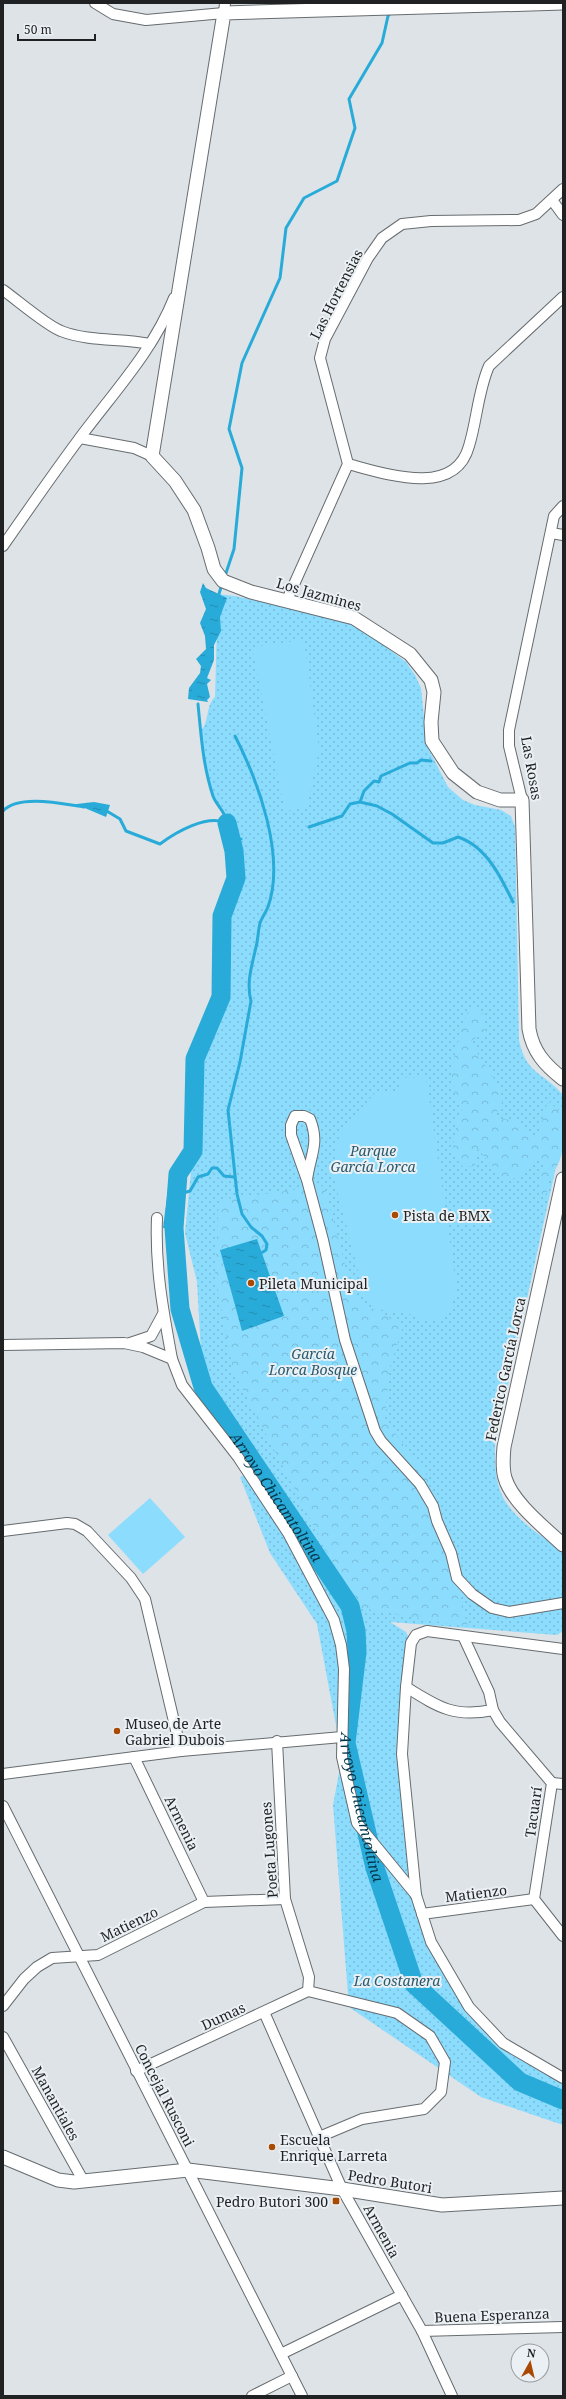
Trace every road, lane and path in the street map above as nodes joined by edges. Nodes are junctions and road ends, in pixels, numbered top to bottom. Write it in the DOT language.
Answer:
graph roads {
  1 [pos="95,3"];
  2 [pos="563,3"];
  3 [pos="224,8"];
  4 [pos="563,189"];
  5 [pos="552,200"];
  6 [pos="563,215"];
  7 [pos="183,274"];
  8 [pos="3,290"];
  9 [pos="563,297"];
  10 [pos="150,344"];
  11 [pos="80,438"];
  12 [pos="152,456"];
  13 [pos="348,464"];
  14 [pos="563,506"];
  15 [pos="551,533"];
  16 [pos="563,535"];
  17 [pos="3,546"];
  18 [pos="287,600"];
  19 [pos="522,800"];
  20 [pos="563,1079"];
  21 [pos="563,1179"];
  22 [pos="307,1180"];
  23 [pos="157,1218"];
  24 [pos="163,1314"];
  25 [pos="129,1344"];
  26 [pos="3,1345"];
  27 [pos="172,1359"];
  28 [pos="3,1531"];
  29 [pos="563,1546"];
  30 [pos="563,1603"];
  31 [pos="463,1636"];
  32 [pos="563,1649"];
  33 [pos="406,1687"];
  34 [pos="493,1710"];
  35 [pos="342,1736"];
  36 [pos="277,1741"];
  37 [pos="181,1751"];
  38 [pos="134,1757"];
  39 [pos="3,1774"];
  40 [pos="552,1782"];
  41 [pos="563,1784"];
  42 [pos="3,1806"];
  43 [pos="416,1895"];
  44 [pos="285,1899"];
  45 [pos="534,1899"];
  46 [pos="204,1902"];
  47 [pos="422,1914"];
  48 [pos="563,1936"];
  49 [pos="78,1955"];
  50 [pos="308,1991"];
  51 [pos="3,2006"];
  52 [pos="264,2012"];
  53 [pos="3,2037"];
  54 [pos="136,2071"];
  55 [pos="563,2078"];
  56 [pos="320,2137"];
  57 [pos="3,2157"];
  58 [pos="188,2170"];
  59 [pos="84,2182"];
  60 [pos="342,2189"];
  61 [pos="563,2198"];
  62 [pos="402,2295"];
  63 [pos="563,2327"];
  64 [pos="422,2331"];
  65 [pos="281,2354"];
  66 [pos="292,2376"];
  67 [pos="252,2396"];
  68 [pos="302,2396"];
  69 [pos="452,2396"];
  1 -- 3 [label="street"];
  2 -- 3 [label="street"];
  3 -- 7 [label="street"];
  4 -- 5 [label="street, Las Hortensias"];
  5 -- 6 [label="street"];
  5 -- 13 [label="street, Las Hortensias"];
  7 -- 10 [label="street"];
  7 -- 12 [label="street"];
  8 -- 10 [label="street"];
  9 -- 13 [label="street"];
  10 -- 11 [label="street"];
  11 -- 12 [label="street, Los Jazmines"];
  11 -- 17 [label="street"];
  12 -- 18 [label="street, Los Jazmines"];
  13 -- 18 [label="street"];
  14 -- 15 [label="street, Las Rosas"];
  15 -- 16 [label="street"];
  15 -- 19 [label="street, Las Rosas"];
  18 -- 19 [label="street, Los Jazmines"];
  19 -- 20 [label="street, Las Rosas"];
  21 -- 29 [label="street, Federico García Lorca"];
  22 -- 22 [label="street"];
  22 -- 30 [label="street"];
  23 -- 24 [label="street"];
  24 -- 25 [label="street"];
  24 -- 27 [label="street"];
  25 -- 26 [label="street"];
  25 -- 27 [label="street"];
  27 -- 35 [label="street"];
  28 -- 37 [label="street"];
  31 -- 32 [label="street"];
  31 -- 33 [label="street"];
  31 -- 34 [label="street, Tacuarí"];
  33 -- 34 [label="street"];
  33 -- 43 [label="street"];
  34 -- 40 [label="street, Tacuarí"];
  35 -- 36 [label="street"];
  35 -- 43 [label="street"];
  36 -- 37 [label="street"];
  36 -- 44 [label="street, Poeta Lugones"];
  37 -- 38 [label="street"];
  38 -- 39 [label="street"];
  38 -- 46 [label="street, Armenia"];
  40 -- 41 [label="street"];
  40 -- 45 [label="street, Tacuarí"];
  42 -- 49 [label="street, Concejal Rusconi"];
  43 -- 47 [label="street"];
  44 -- 46 [label="street, Matienzo"];
  44 -- 50 [label="street, Poeta Lugones"];
  45 -- 47 [label="street, Matienzo"];
  45 -- 48 [label="street"];
  46 -- 49 [label="street, Matienzo"];
  47 -- 55 [label="street"];
  49 -- 51 [label="street, Matienzo"];
  49 -- 54 [label="street, Concejal Rusconi"];
  50 -- 52 [label="street, Dumas"];
  50 -- 56 [label="street"];
  52 -- 54 [label="street, Dumas"];
  52 -- 56 [label="street, Armenia"];
  53 -- 59 [label="street, Manantiales"];
  54 -- 58 [label="street, Concejal Rusconi"];
  56 -- 60 [label="street, Armenia"];
  57 -- 59 [label="street, Pedro Butori"];
  58 -- 59 [label="street, Pedro Butori"];
  58 -- 60 [label="street, Pedro Butori"];
  58 -- 65 [label="street, Concejal Rusconi"];
  60 -- 61 [label="street, Pedro Butori"];
  60 -- 62 [label="street, Armenia"];
  62 -- 64 [label="street, Armenia"];
  62 -- 65 [label="street"];
  63 -- 64 [label="street, Buena Esperanza"];
  64 -- 69 [label="street, Armenia"];
  65 -- 66 [label="street, Concejal Rusconi"];
  66 -- 67 [label="street"];
  66 -- 68 [label="street, Concejal Rusconi"];
}
